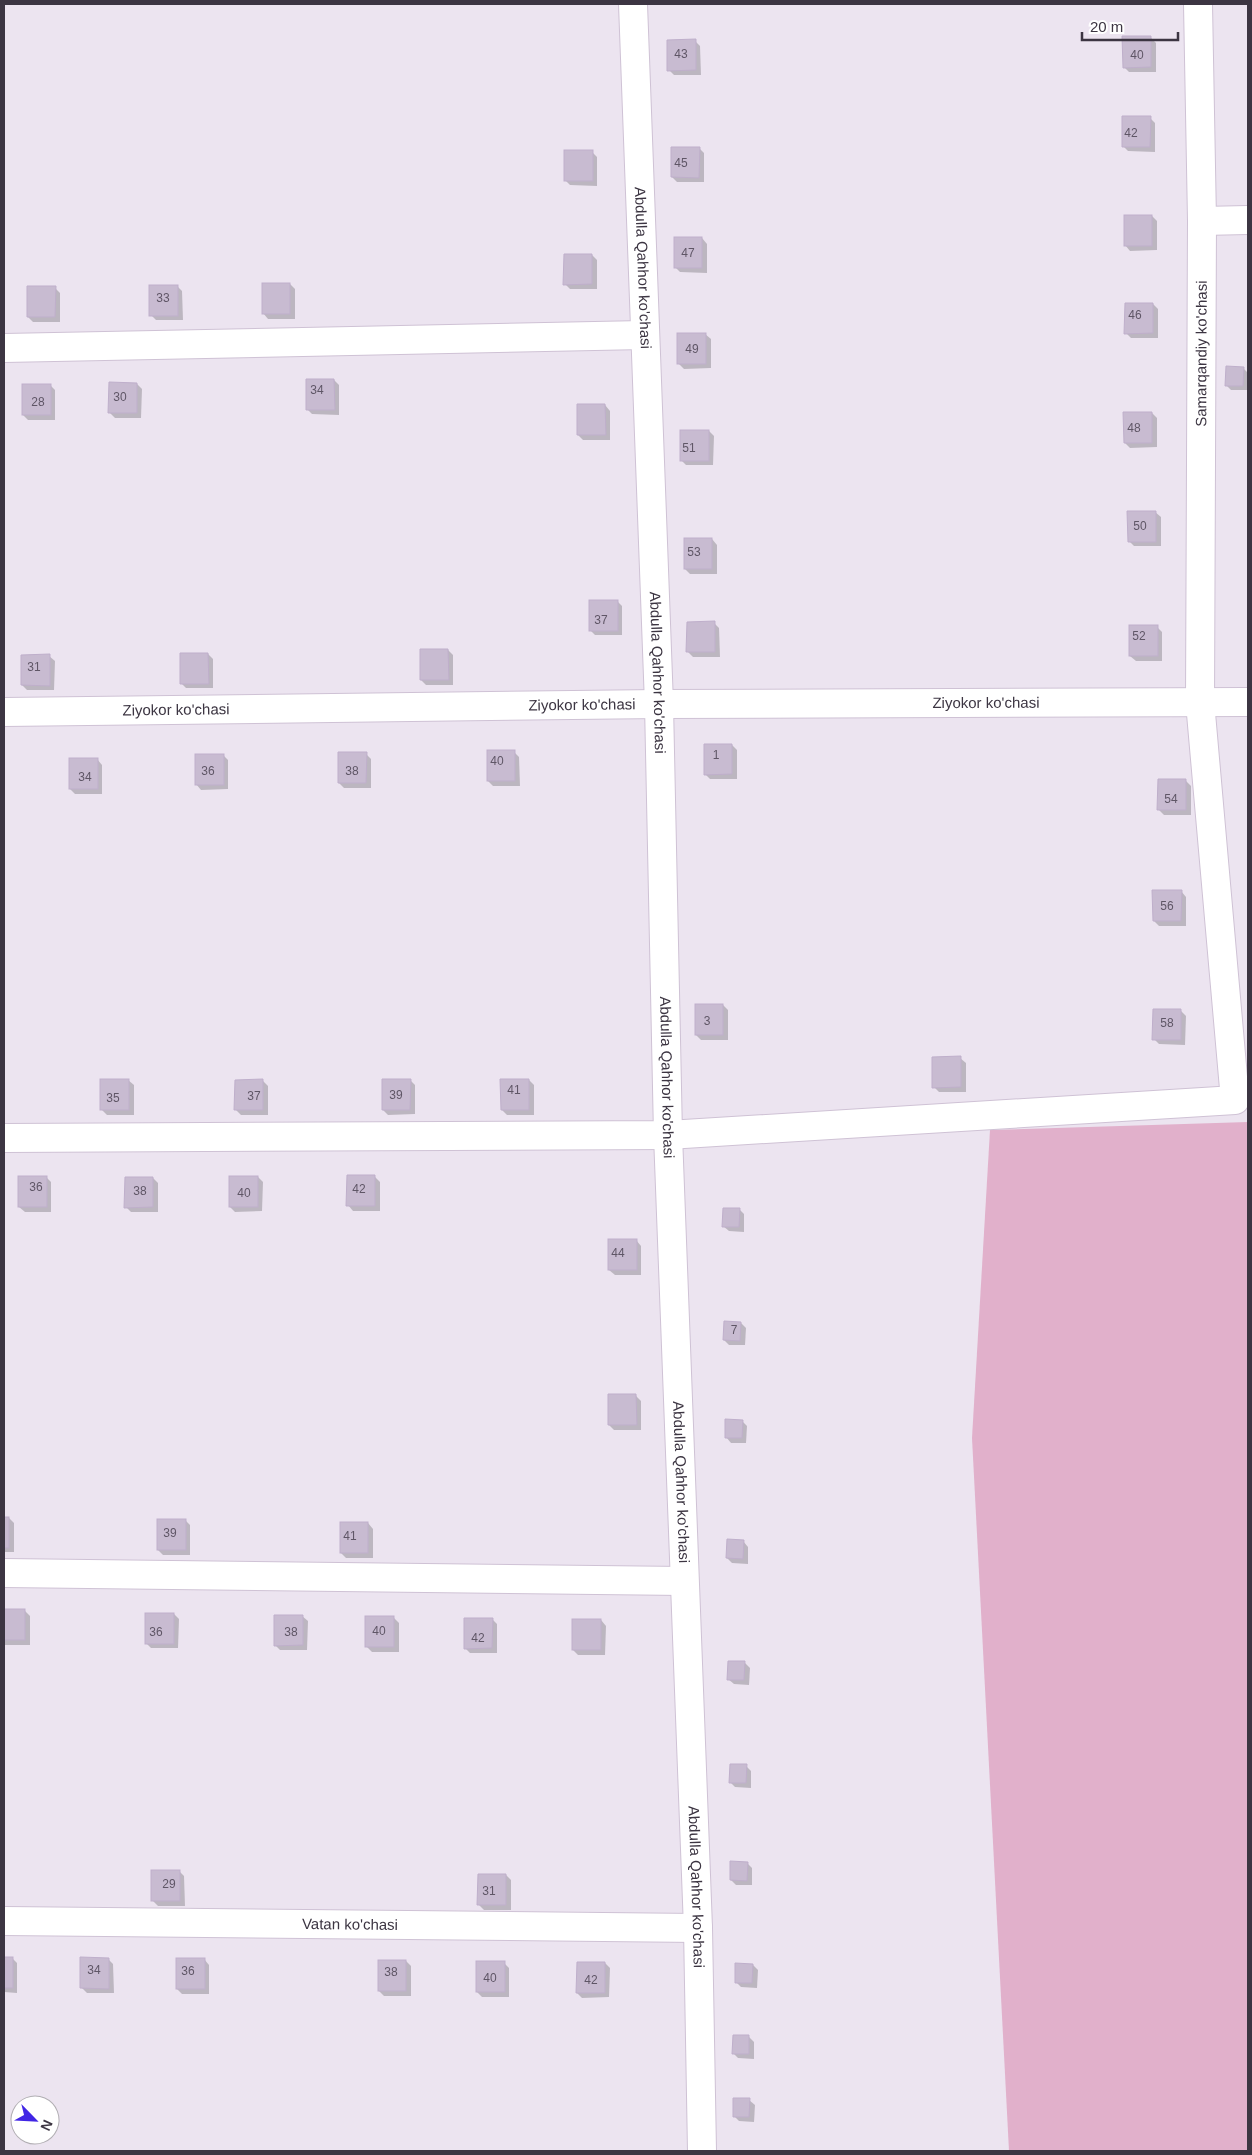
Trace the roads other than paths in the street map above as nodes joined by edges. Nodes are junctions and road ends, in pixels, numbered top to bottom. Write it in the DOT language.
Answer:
graph roads {
  1 [pos="633,4"];
  2 [pos="1198,4"];
  3 [pos="1248,220"];
  4 [pos="1202,221"];
  5 [pos="644,335"];
  6 [pos="4,348"];
  7 [pos="1200,702"];
  8 [pos="1248,702"];
  9 [pos="659,704"];
  10 [pos="4,712"];
  11 [pos="668,1135"];
  12 [pos="4,1138"];
  13 [pos="4,1573"];
  14 [pos="684,1581"];
  15 [pos="4,1921"];
  16 [pos="698,1928"];
  17 [pos="702,2151"];
  1 -- 5 [label="street, Abdulla Qahhor ko'chasi"];
  2 -- 4 [label="street, Samarqandiy ko'chasi"];
  3 -- 4 [label="street"];
  4 -- 7 [label="street, Samarqandiy ko'chasi"];
  5 -- 6 [label="street"];
  5 -- 9 [label="street, Abdulla Qahhor ko'chasi"];
  7 -- 8 [label="street, Ziyokor ko'chasi"];
  7 -- 9 [label="street, Ziyokor ko'chasi"];
  7 -- 11 [label="street, Samarqandiy ko'chasi"];
  9 -- 10 [label="street, Ziyokor ko'chasi"];
  9 -- 11 [label="street, Abdulla Qahhor ko'chasi"];
  11 -- 12 [label="street"];
  11 -- 14 [label="street, Abdulla Qahhor ko'chasi"];
  13 -- 14 [label="street"];
  14 -- 16 [label="street, Abdulla Qahhor ko'chasi"];
  15 -- 16 [label="street, Vatan ko'chasi"];
  16 -- 17 [label="street, Abdulla Qahhor ko'chasi"];
}
